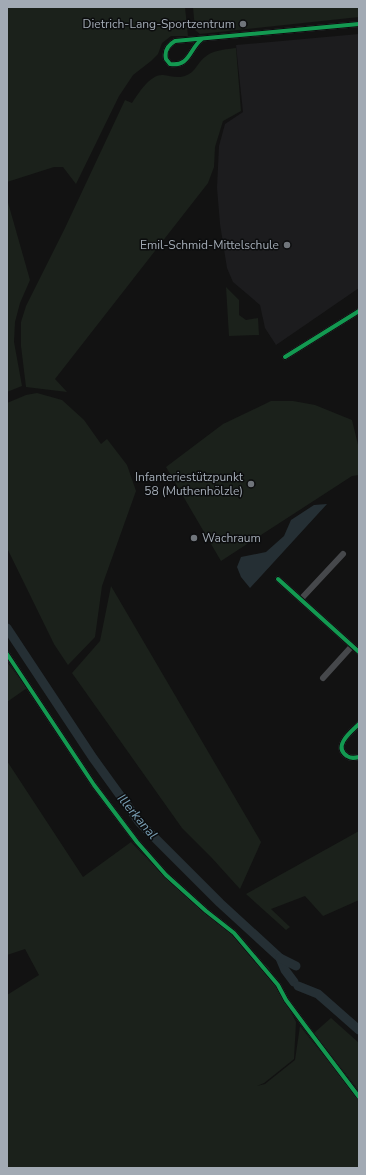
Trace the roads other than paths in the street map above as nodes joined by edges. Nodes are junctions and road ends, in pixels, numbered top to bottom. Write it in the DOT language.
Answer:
graph roads {
  1 [pos="359,24"];
  2 [pos="202,39"];
  3 [pos="359,312"];
  4 [pos="285,357"];
  5 [pos="343,554"];
  6 [pos="278,579"];
  7 [pos="301,599"];
  8 [pos="352,646"];
  9 [pos="359,652"];
  10 [pos="7,654"];
  11 [pos="323,678"];
  12 [pos="359,724"];
  13 [pos="359,757"];
  14 [pos="359,1097"];
  1 -- 2 [label="street"];
  2 -- 2 [label="street"];
  3 -- 4 [label="street"];
  5 -- 7 [label="street"];
  6 -- 7 [label="street"];
  7 -- 8 [label="street"];
  8 -- 9 [label="street"];
  8 -- 11 [label="street"];
  10 -- 14 [label="street"];
  12 -- 13 [label="street"];
}
